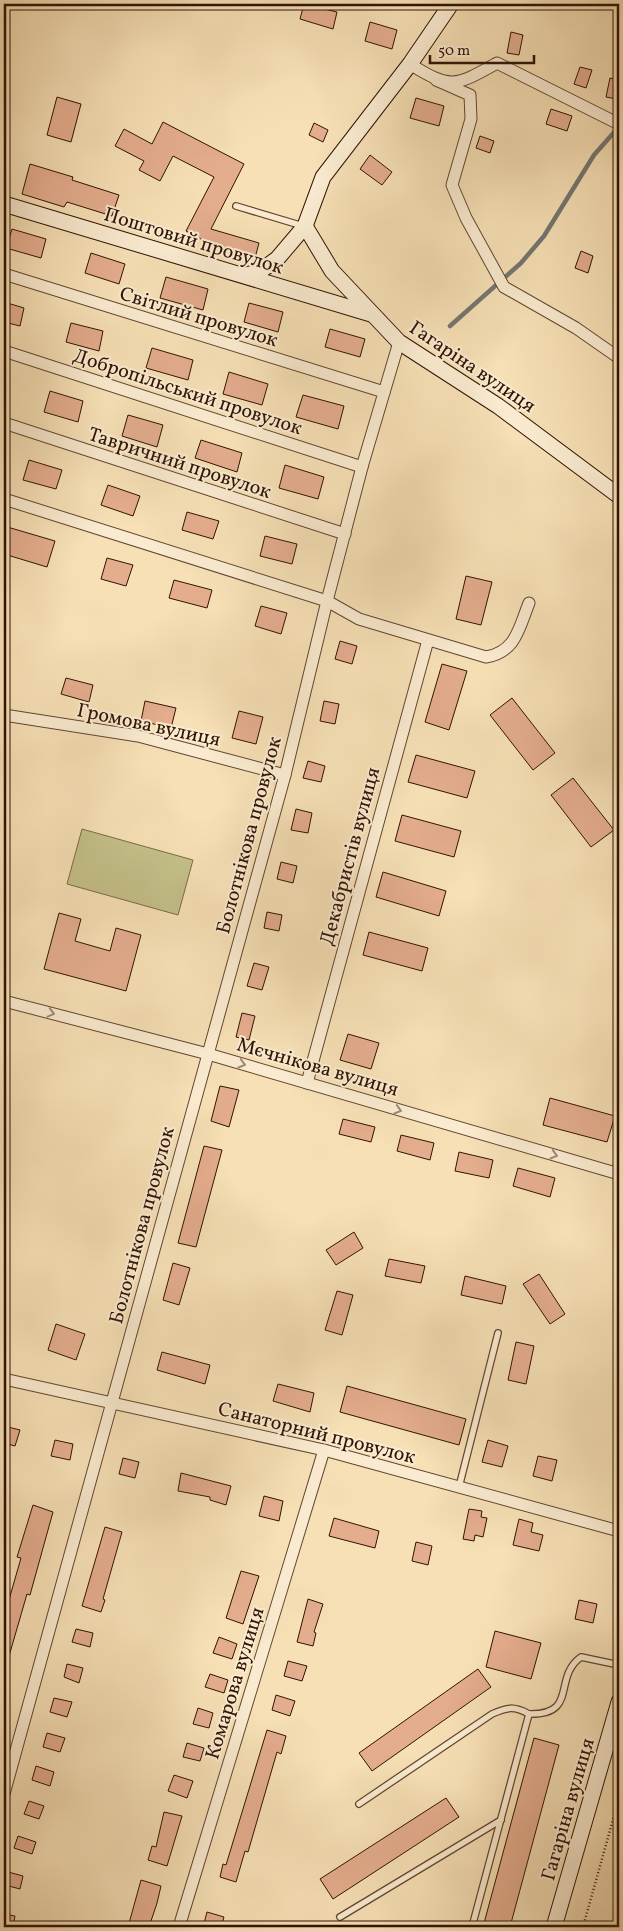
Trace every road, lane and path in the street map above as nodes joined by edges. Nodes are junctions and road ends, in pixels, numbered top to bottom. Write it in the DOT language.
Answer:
graph roads {
  1 [pos="451,4"];
  2 [pos="410,64"];
  3 [pos="436,80"];
  4 [pos="619,124"];
  5 [pos="4,204"];
  6 [pos="236,206"];
  7 [pos="305,226"];
  8 [pos="4,274"];
  9 [pos="244,275"];
  10 [pos="372,314"];
  11 [pos="399,342"];
  12 [pos="4,351"];
  13 [pos="619,358"];
  14 [pos="384,392"];
  15 [pos="4,423"];
  16 [pos="362,467"];
  17 [pos="619,496"];
  18 [pos="4,499"];
  19 [pos="345,534"];
  20 [pos="327,601"];
  21 [pos="529,603"];
  22 [pos="428,640"];
  23 [pos="4,715"];
  24 [pos="285,775"];
  25 [pos="4,1001"];
  26 [pos="208,1054"];
  27 [pos="307,1083"];
  28 [pos="619,1174"];
  29 [pos="498,1333"];
  30 [pos="4,1379"];
  31 [pos="112,1404"];
  32 [pos="324,1450"];
  33 [pos="459,1487"];
  34 [pos="619,1530"];
  35 [pos="619,1665"];
  36 [pos="619,1702"];
  37 [pos="529,1714"];
  38 [pos="4,1794"];
  39 [pos="619,1798"];
  40 [pos="359,1804"];
  41 [pos="501,1820"];
  42 [pos="340,1917"];
  43 [pos="179,1927"];
  44 [pos="472,1927"];
  45 [pos="554,1927"];
  46 [pos="583,1927"];
  1 -- 2 [label="main road"];
  2 -- 3 [label="street"];
  2 -- 7 [label="main road"];
  3 -- 4 [label="street"];
  3 -- 13 [label="street"];
  5 -- 9 [label="main road, Поштовий провулок"];
  6 -- 7 [label="lane"];
  7 -- 9 [label="main road"];
  7 -- 10 [label="main road, Гагаріна вулиця"];
  8 -- 14 [label="street, Світлий провулок"];
  9 -- 10 [label="main road, Поштовий провулок"];
  10 -- 11 [label="main road, Гагаріна вулиця"];
  11 -- 14 [label="street, Болотнікова провулок"];
  11 -- 17 [label="main road, Гагаріна вулиця"];
  12 -- 16 [label="street, Добропільський провулок"];
  14 -- 16 [label="street, Болотнікова провулок"];
  15 -- 19 [label="street, Тавричний провулок"];
  16 -- 19 [label="street, Болотнікова провулок"];
  18 -- 20 [label="street"];
  19 -- 20 [label="street, Болотнікова провулок"];
  20 -- 22 [label="street"];
  20 -- 24 [label="street, Болотнікова провулок"];
  21 -- 22 [label="street"];
  22 -- 27 [label="street, Декабристів вулиця"];
  23 -- 24 [label="street, Громова вулиця"];
  24 -- 26 [label="street, Болотнікова провулок"];
  25 -- 26 [label="street, Мєчнікова вулиця, one-way"];
  26 -- 27 [label="street, Мєчнікова вулиця, one-way"];
  26 -- 31 [label="street, Болотнікова провулок"];
  27 -- 28 [label="street, Мєчнікова вулиця, one-way"];
  29 -- 33 [label="lane"];
  30 -- 31 [label="street, Санаторний провулок"];
  31 -- 32 [label="street, Санаторний провулок"];
  31 -- 38 [label="street, Болотнікова провулок"];
  32 -- 33 [label="street, Санаторний провулок"];
  32 -- 43 [label="street, Комарова вулиця"];
  33 -- 34 [label="street, Санаторний провулок"];
  35 -- 37 [label="lane"];
  36 -- 45 [label="main road, Гагаріна вулиця"];
  37 -- 40 [label="lane"];
  37 -- 41 [label="lane"];
  39 -- 46 [label="path"];
  41 -- 42 [label="lane"];
  41 -- 44 [label="lane"];
}
